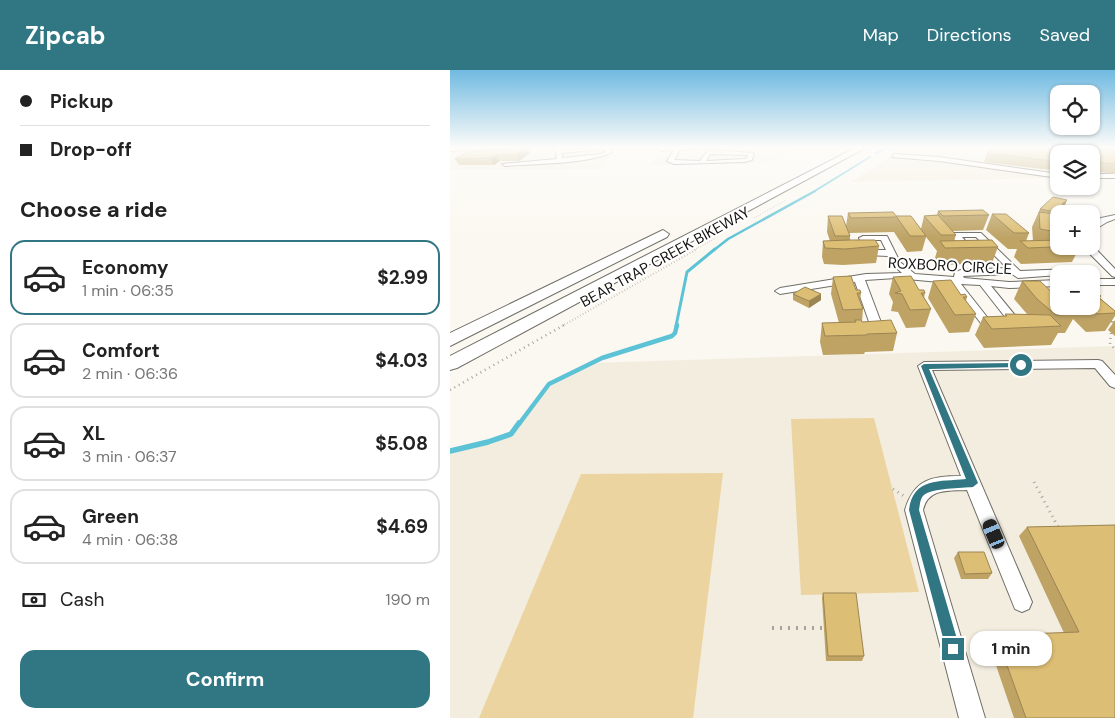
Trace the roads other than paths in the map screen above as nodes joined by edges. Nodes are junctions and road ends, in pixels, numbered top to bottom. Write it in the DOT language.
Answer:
graph roads {
  1 [pos="806,177"];
  2 [pos="1115,217"];
  3 [pos="1100,223"];
  4 [pos="678,226"];
  5 [pos="995,252"];
  6 [pos="892,253"];
  7 [pos="1096,255"];
  8 [pos="1050,272"];
  9 [pos="1016,273"];
  10 [pos="1115,274"];
  11 [pos="912,276"];
  12 [pos="859,278"];
  13 [pos="957,281"];
  14 [pos="1100,281"];
  15 [pos="1115,282"];
  16 [pos="1050,283"];
  17 [pos="984,284"];
  18 [pos="1028,284"];
  19 [pos="1100,285"];
  20 [pos="780,291"];
  21 [pos="1115,294"];
  22 [pos="1100,306"];
  23 [pos="1115,318"];
  24 [pos="879,333"];
  25 [pos="450,340"];
  26 [pos="450,364"];
  27 [pos="1115,383"];
  28 [pos="973,483"];
  29 [pos="1022,602"];
  30 [pos="972,718"];
  1 -- 26 [label="highway"];
  2 -- 3 [label="street"];
  4 -- 25 [label="highway"];
  5 -- 9 [label="street"];
  6 -- 11 [label="street"];
  7 -- 10 [label="street"];
  8 -- 9 [label="street"];
  9 -- 13 [label="street"];
  9 -- 18 [label="street"];
  11 -- 12 [label="street, ROXBORO CIRCLE"];
  11 -- 13 [label="street, ROXBORO CIRCLE"];
  12 -- 20 [label="street, ROXBORO CIRCLE"];
  12 -- 24 [label="street"];
  13 -- 17 [label="street, ROXBORO CIRCLE"];
  13 -- 17 [label="street"];
  14 -- 15 [label="street"];
  16 -- 18 [label="street, ROXBORO CIRCLE"];
  17 -- 18 [label="street, ROXBORO CIRCLE"];
  19 -- 21 [label="street"];
  22 -- 23 [label="street"];
  27 -- 28 [label="street"];
  28 -- 29 [label="street"];
  28 -- 30 [label="street"];
}
